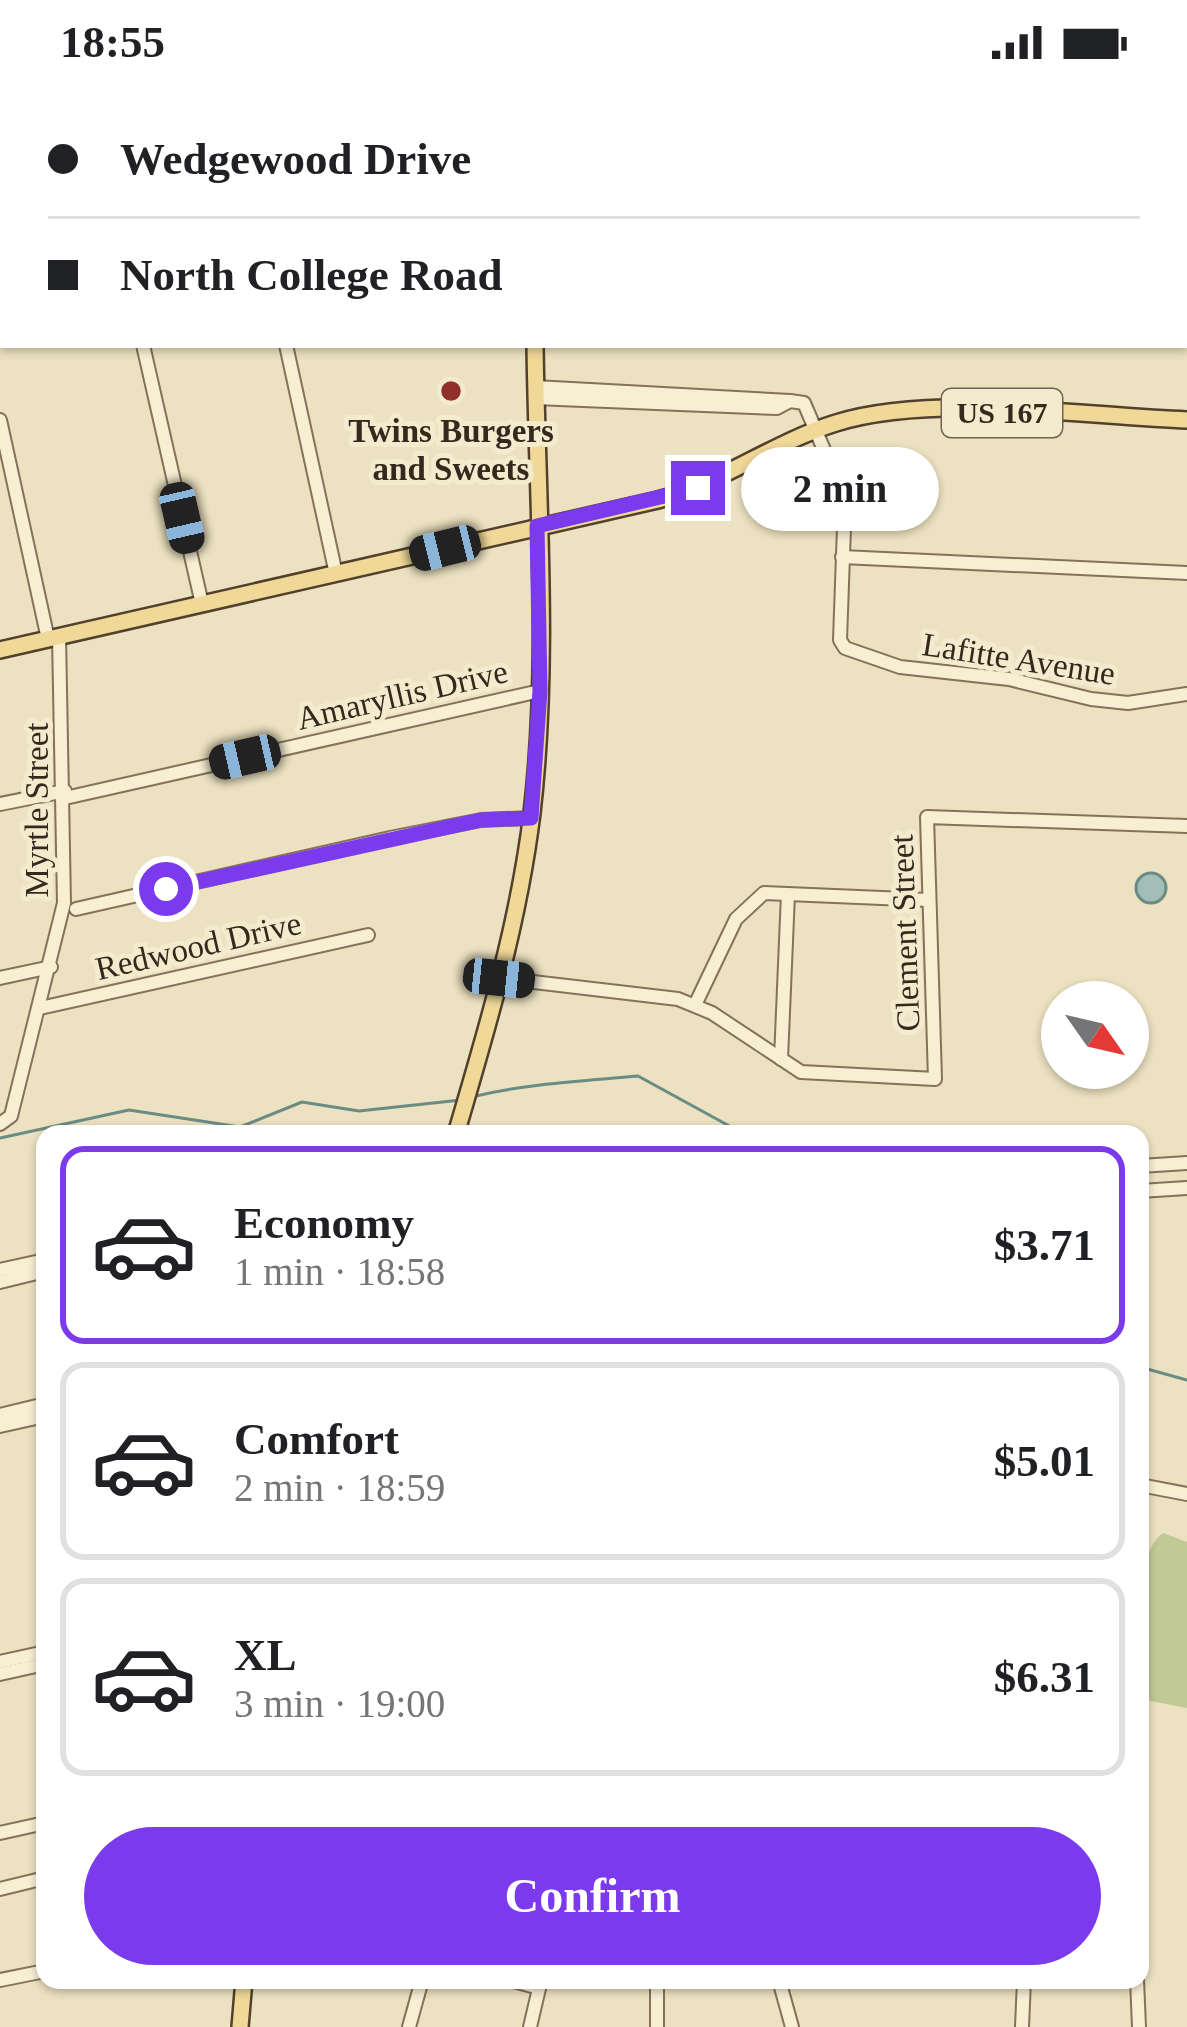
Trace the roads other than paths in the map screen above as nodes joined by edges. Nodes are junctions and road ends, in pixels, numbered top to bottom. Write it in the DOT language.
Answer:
graph roads {
  1 [pos="144,348"];
  2 [pos="287,348"];
  3 [pos="535,348"];
  4 [pos="535,392"];
  5 [pos="0,420"];
  6 [pos="1187,420"];
  7 [pos="819,429"];
  8 [pos="537,526"];
  9 [pos="842,557"];
  10 [pos="1187,573"];
  11 [pos="336,574"];
  12 [pos="202,604"];
  13 [pos="54,638"];
  14 [pos="0,650"];
  15 [pos="540,691"];
  16 [pos="1187,694"];
  17 [pos="65,795"];
  18 [pos="0,804"];
  19 [pos="531,818"];
  20 [pos="1187,826"];
  21 [pos="788,894"];
  22 [pos="929,900"];
  23 [pos="76,909"];
  24 [pos="368,935"];
  25 [pos="51,967"];
  26 [pos="0,978"];
  27 [pos="499,978"];
  28 [pos="695,1005"];
  29 [pos="40,1008"];
  30 [pos="781,1059"];
  31 [pos="3,1123"];
  32 [pos="459,1125"];
  33 [pos="1187,1163"];
  34 [pos="1149,1165"];
  35 [pos="1187,1188"];
  36 [pos="1149,1190"];
  37 [pos="36,1262"];
  38 [pos="0,1270"];
  39 [pos="36,1273"];
  40 [pos="0,1282"];
  41 [pos="36,1406"];
  42 [pos="0,1414"];
  43 [pos="36,1418"];
  44 [pos="0,1426"];
  45 [pos="1149,1487"];
  46 [pos="1187,1494"];
  47 [pos="36,1654"];
  48 [pos="0,1662"];
  49 [pos="36,1666"];
  50 [pos="0,1674"];
  51 [pos="36,1825"];
  52 [pos="0,1833"];
  53 [pos="36,1880"];
  54 [pos="0,1888"];
  55 [pos="36,1973"];
  56 [pos="0,1981"];
  57 [pos="243,1989"];
  58 [pos="420,1989"];
  59 [pos="539,1989"];
  60 [pos="657,1989"];
  61 [pos="781,1989"];
  62 [pos="1024,1989"];
  63 [pos="1137,1989"];
  64 [pos="240,2027"];
  65 [pos="410,2027"];
  66 [pos="530,2027"];
  67 [pos="657,2027"];
  68 [pos="791,2027"];
  69 [pos="1022,2027"];
  70 [pos="1139,2027"];
  1 -- 12 [label="street"];
  2 -- 11 [label="street"];
  3 -- 4 [label="main road"];
  4 -- 7 [label="street"];
  4 -- 8 [label="main road"];
  5 -- 13 [label="street, Myrtle Street"];
  6 -- 7 [label="main road, US 167"];
  7 -- 8 [label="main road, US 167"];
  7 -- 9 [label="street"];
  8 -- 11 [label="main road"];
  8 -- 15 [label="main road"];
  9 -- 10 [label="street"];
  9 -- 16 [label="street, Lafitte Avenue"];
  11 -- 12 [label="main road"];
  12 -- 13 [label="main road"];
  13 -- 14 [label="main road"];
  13 -- 17 [label="street, Myrtle Street"];
  15 -- 17 [label="street, Amaryllis Drive"];
  15 -- 19 [label="main road"];
  17 -- 18 [label="street, Amaryllis Drive"];
  17 -- 25 [label="street, Myrtle Street"];
  19 -- 23 [label="street"];
  19 -- 27 [label="main road"];
  20 -- 22 [label="street, Clement Street"];
  21 -- 22 [label="street"];
  21 -- 28 [label="street"];
  21 -- 30 [label="street"];
  22 -- 30 [label="street, Clement Street"];
  24 -- 29 [label="street, Redwood Drive"];
  25 -- 26 [label="street"];
  25 -- 29 [label="street, Myrtle Street"];
  27 -- 28 [label="street"];
  27 -- 32 [label="main road"];
  28 -- 30 [label="street"];
  29 -- 31 [label="street, Myrtle Street"];
  33 -- 34 [label="street"];
  35 -- 36 [label="street"];
  37 -- 38 [label="street"];
  39 -- 40 [label="street"];
  41 -- 42 [label="street"];
  43 -- 44 [label="street"];
  45 -- 46 [label="street"];
  47 -- 48 [label="street"];
  49 -- 50 [label="street"];
  51 -- 52 [label="street"];
  53 -- 54 [label="street"];
  55 -- 56 [label="street"];
  57 -- 64 [label="main road"];
  58 -- 65 [label="street"];
  59 -- 66 [label="street"];
  60 -- 67 [label="street"];
  61 -- 68 [label="street"];
  62 -- 69 [label="street"];
  63 -- 70 [label="street"];
}
